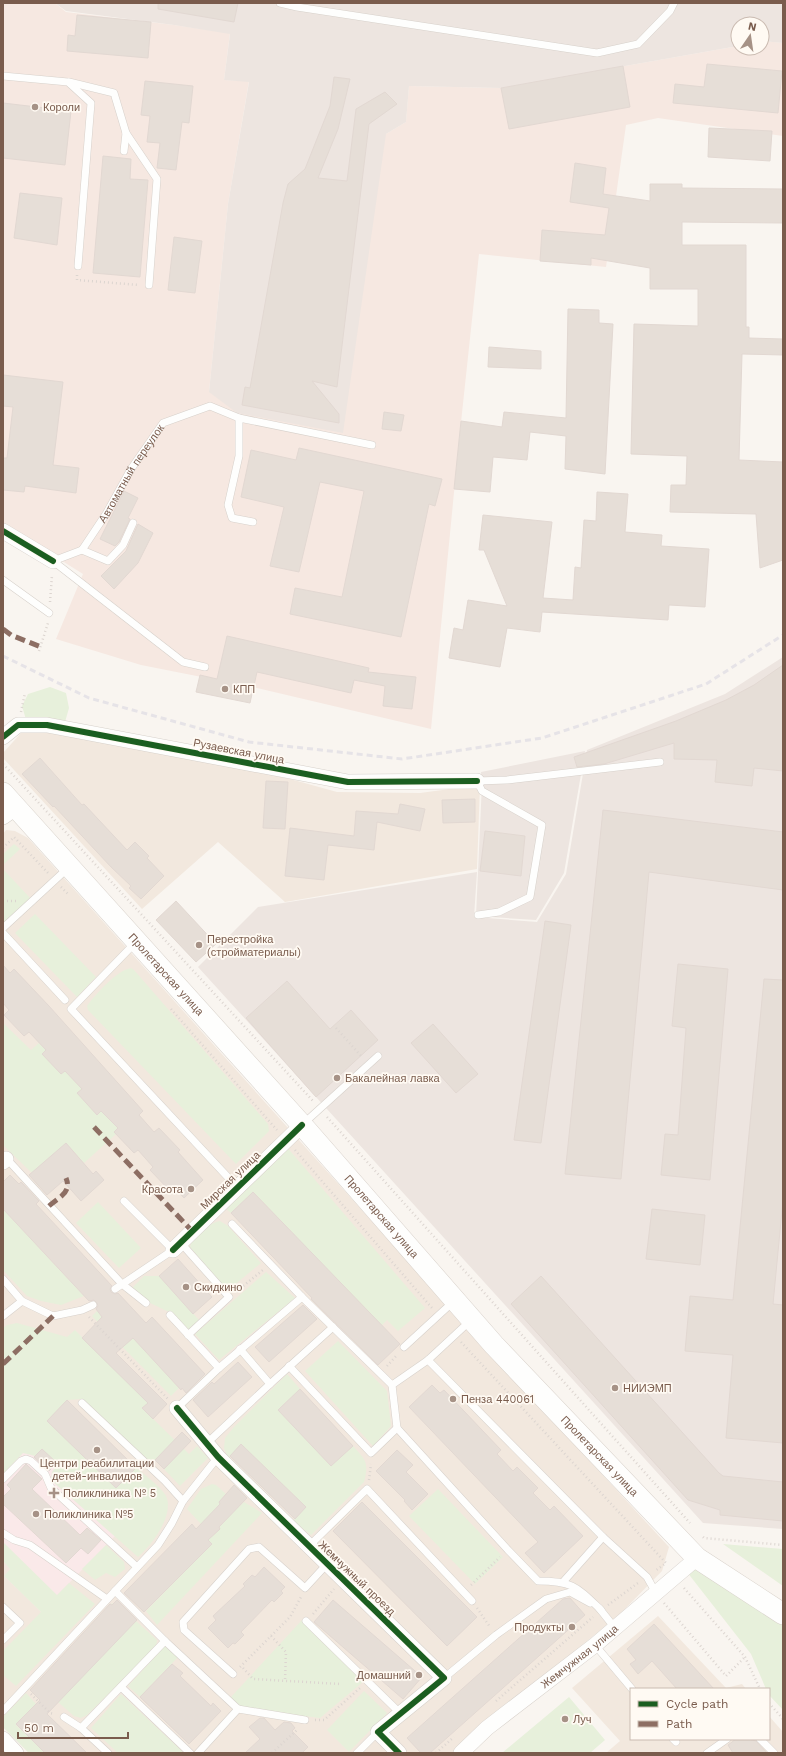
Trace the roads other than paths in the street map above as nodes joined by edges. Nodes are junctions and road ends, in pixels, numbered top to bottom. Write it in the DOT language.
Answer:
graph roads {
  1 [pos="280,3"];
  2 [pos="674,3"];
  3 [pos="3,76"];
  4 [pos="68,82"];
  5 [pos="126,133"];
  6 [pos="124,151"];
  7 [pos="78,266"];
  8 [pos="149,285"];
  9 [pos="239,418"];
  10 [pos="372,445"];
  11 [pos="253,522"];
  12 [pos="133,523"];
  13 [pos="3,532"];
  14 [pos="82,550"];
  15 [pos="54,561"];
  16 [pos="3,580"];
  17 [pos="49,613"];
  18 [pos="205,667"];
  19 [pos="3,737"];
  20 [pos="660,762"];
  21 [pos="477,781"];
  22 [pos="8,806"];
  23 [pos="62,873"];
  24 [pos="478,915"];
  25 [pos="3,928"];
  26 [pos="3,933"];
  27 [pos="137,941"];
  28 [pos="65,1000"];
  29 [pos="378,1056"];
  30 [pos="302,1125"];
  31 [pos="4,1159"];
  32 [pos="237,1187"];
  33 [pos="124,1201"];
  34 [pos="232,1224"];
  35 [pos="176,1246"];
  36 [pos="3,1279"];
  37 [pos="122,1284"];
  38 [pos="115,1289"];
  39 [pos="302,1297"];
  40 [pos="22,1300"];
  41 [pos="455,1300"];
  42 [pos="146,1303"];
  43 [pos="92,1305"];
  44 [pos="170,1315"];
  45 [pos="3,1316"];
  46 [pos="472,1319"];
  47 [pos="333,1327"];
  48 [pos="188,1335"];
  49 [pos="404,1347"];
  50 [pos="240,1350"];
  51 [pos="428,1360"];
  52 [pos="289,1366"];
  53 [pos="219,1368"];
  54 [pos="270,1384"];
  55 [pos="392,1385"];
  56 [pos="82,1403"];
  57 [pos="177,1408"];
  58 [pos="398,1428"];
  59 [pos="206,1444"];
  60 [pos="218,1457"];
  61 [pos="3,1479"];
  62 [pos="183,1500"];
  63 [pos="3,1533"];
  64 [pos="603,1537"];
  65 [pos="309,1546"];
  66 [pos="696,1558"];
  67 [pos="328,1563"];
  68 [pos="137,1567"];
  69 [pos="563,1582"];
  70 [pos="115,1591"];
  71 [pos="656,1594"];
  72 [pos="107,1599"];
  73 [pos="472,1602"];
  74 [pos="3,1607"];
  75 [pos="601,1610"];
  76 [pos="783,1614"];
  77 [pos="306,1622"];
  78 [pos="615,1628"];
  79 [pos="3,1640"];
  80 [pos="165,1641"];
  81 [pos="595,1644"];
  82 [pos="233,1674"];
  83 [pos="444,1678"];
  84 [pos="121,1687"];
  85 [pos="631,1688"];
  86 [pos="238,1709"];
  87 [pos="3,1711"];
  88 [pos="400,1713"];
  89 [pos="64,1717"];
  90 [pos="306,1720"];
  91 [pos="81,1728"];
  92 [pos="378,1732"];
  93 [pos="3,1739"];
  94 [pos="726,1740"];
  95 [pos="761,1740"];
  96 [pos="16,1753"];
  97 [pos="108,1753"];
  98 [pos="190,1753"];
  99 [pos="198,1753"];
  100 [pos="357,1753"];
  101 [pos="399,1753"];
  102 [pos="461,1753"];
  103 [pos="707,1753"];
  104 [pos="774,1753"];
  1 -- 2 [label="lane"];
  3 -- 4 [label="lane"];
  4 -- 5 [label="lane"];
  4 -- 7 [label="lane"];
  5 -- 6 [label="lane"];
  5 -- 8 [label="lane"];
  9 -- 10 [label="lane, Автоматный переулок"];
  9 -- 11 [label="lane"];
  9 -- 14 [label="lane, Автоматный переулок"];
  12 -- 14 [label="lane"];
  13 -- 15 [label="street"];
  14 -- 15 [label="lane"];
  15 -- 18 [label="lane"];
  16 -- 17 [label="lane"];
  19 -- 21 [label="street, Рузаевская улица"];
  20 -- 21 [label="lane"];
  21 -- 24 [label="lane"];
  22 -- 23 [label="main road, Пролетарская улица"];
  23 -- 25 [label="lane"];
  23 -- 27 [label="main road, Пролетарская улица"];
  26 -- 28 [label="lane"];
  27 -- 30 [label="main road, Пролетарская улица"];
  27 -- 32 [label="lane"];
  29 -- 30 [label="lane"];
  30 -- 32 [label="street, Мирская улица"];
  30 -- 41 [label="main road, Пролетарская улица"];
  31 -- 37 [label="lane"];
  32 -- 35 [label="street, Мирская улица"];
  33 -- 35 [label="lane"];
  34 -- 39 [label="lane"];
  35 -- 37 [label="lane"];
  35 -- 48 [label="lane"];
  36 -- 40 [label="lane"];
  37 -- 38 [label="lane"];
  37 -- 42 [label="lane"];
  39 -- 47 [label="lane"];
  39 -- 50 [label="lane"];
  40 -- 43 [label="lane"];
  40 -- 45 [label="lane"];
  41 -- 46 [label="main road, Пролетарская улица"];
  41 -- 49 [label="lane"];
  44 -- 48 [label="lane"];
  46 -- 51 [label="lane"];
  46 -- 66 [label="main road, Пролетарская улица"];
  47 -- 52 [label="lane"];
  47 -- 55 [label="lane"];
  48 -- 53 [label="lane"];
  50 -- 53 [label="lane"];
  50 -- 54 [label="lane"];
  51 -- 55 [label="lane"];
  51 -- 64 [label="lane"];
  52 -- 54 [label="lane"];
  52 -- 58 [label="lane"];
  53 -- 57 [label="lane"];
  54 -- 59 [label="lane"];
  55 -- 58 [label="lane"];
  56 -- 62 [label="lane"];
  57 -- 59 [label="street, Жемчужный проезд"];
  58 -- 69 [label="lane"];
  59 -- 60 [label="street, Жемчужный проезд"];
  60 -- 62 [label="lane"];
  60 -- 65 [label="street, Жемчужный проезд"];
  61 -- 68 [label="lane"];
  62 -- 68 [label="lane"];
  63 -- 72 [label="lane"];
  64 -- 69 [label="lane"];
  64 -- 71 [label="lane"];
  65 -- 67 [label="street, Жемчужный проезд"];
  65 -- 73 [label="lane"];
  66 -- 71 [label="street, Жемчужная улица"];
  66 -- 76 [label="main road, Пролетарская улица"];
  67 -- 82 [label="lane"];
  67 -- 83 [label="street, Жемчужный проезд"];
  68 -- 70 [label="lane"];
  69 -- 75 [label="lane"];
  70 -- 72 [label="lane"];
  70 -- 80 [label="lane"];
  71 -- 78 [label="street, Жемчужная улица"];
  72 -- 87 [label="lane"];
  74 -- 79 [label="lane"];
  75 -- 78 [label="lane"];
  75 -- 83 [label="lane"];
  77 -- 88 [label="lane"];
  78 -- 81 [label="street, Жемчужная улица"];
  80 -- 84 [label="lane"];
  80 -- 86 [label="lane"];
  81 -- 85 [label="lane"];
  81 -- 102 [label="street, Жемчужная улица"];
  83 -- 88 [label="street"];
  84 -- 91 [label="lane"];
  84 -- 98 [label="lane"];
  86 -- 90 [label="lane"];
  86 -- 99 [label="lane"];
  88 -- 92 [label="street"];
  89 -- 91 [label="lane"];
  91 -- 97 [label="lane"];
  92 -- 100 [label="lane"];
  92 -- 101 [label="street"];
  93 -- 96 [label="street"];
  94 -- 103 [label="lane"];
  95 -- 104 [label="lane"];
}
